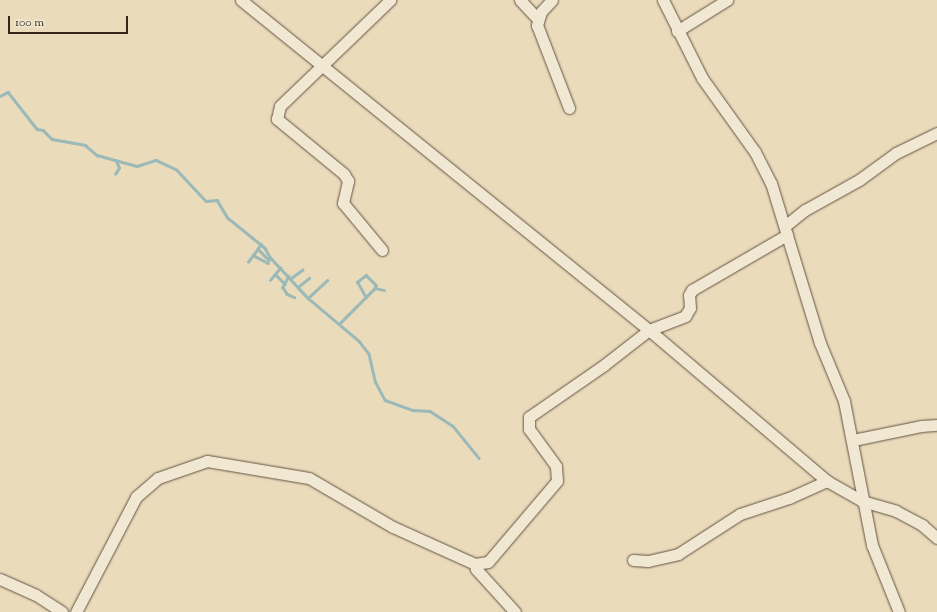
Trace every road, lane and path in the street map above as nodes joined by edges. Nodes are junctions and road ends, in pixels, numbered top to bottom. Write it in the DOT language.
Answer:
graph roads {
  1 [pos="241,0"];
  2 [pos="390,0"];
  3 [pos="520,0"];
  4 [pos="552,0"];
  5 [pos="662,0"];
  6 [pos="727,0"];
  7 [pos="538,18"];
  8 [pos="677,31"];
  9 [pos="322,66"];
  10 [pos="569,108"];
  11 [pos="937,133"];
  12 [pos="786,231"];
  13 [pos="382,250"];
  14 [pos="649,330"];
  15 [pos="937,425"];
  16 [pos="853,440"];
  17 [pos="827,481"];
  18 [pos="862,501"];
  19 [pos="937,538"];
  20 [pos="633,560"];
  21 [pos="475,564"];
  22 [pos="0,579"];
  23 [pos="62,612"];
  24 [pos="76,612"];
  25 [pos="515,612"];
  26 [pos="899,612"];
  1 -- 9 [label="street"];
  2 -- 9 [label="street"];
  3 -- 7 [label="street"];
  4 -- 7 [label="street"];
  5 -- 8 [label="street"];
  6 -- 8 [label="street"];
  7 -- 10 [label="street"];
  8 -- 12 [label="street"];
  9 -- 13 [label="street"];
  9 -- 14 [label="street"];
  11 -- 12 [label="street"];
  12 -- 14 [label="street"];
  12 -- 16 [label="street"];
  14 -- 17 [label="street"];
  14 -- 21 [label="street"];
  15 -- 16 [label="street"];
  16 -- 18 [label="street"];
  17 -- 18 [label="street"];
  17 -- 20 [label="street"];
  18 -- 19 [label="street"];
  18 -- 26 [label="street"];
  21 -- 24 [label="street"];
  21 -- 25 [label="street"];
  22 -- 23 [label="street"];
}
